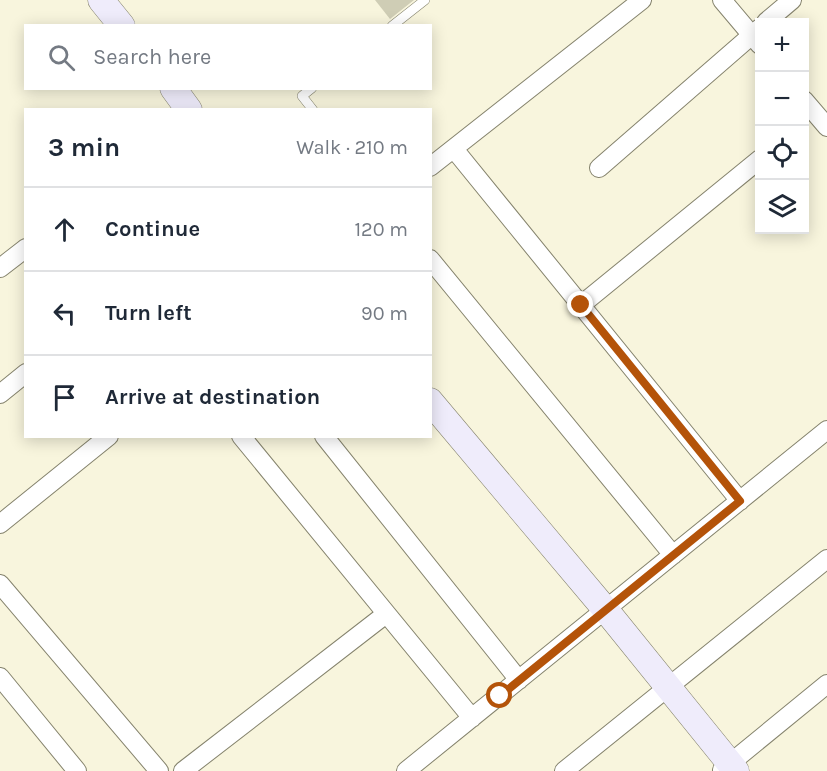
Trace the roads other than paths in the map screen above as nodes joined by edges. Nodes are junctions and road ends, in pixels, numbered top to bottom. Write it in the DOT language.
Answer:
graph roads {
  1 [pos="101,0"];
  2 [pos="424,0"];
  3 [pos="642,0"];
  4 [pos="722,0"];
  5 [pos="792,0"];
  6 [pos="771,18"];
  7 [pos="120,24"];
  8 [pos="394,24"];
  9 [pos="755,34"];
  10 [pos="755,38"];
  11 [pos="174,90"];
  12 [pos="310,90"];
  13 [pos="187,108"];
  14 [pos="311,108"];
  15 [pos="454,149"];
  16 [pos="755,162"];
  17 [pos="432,166"];
  18 [pos="599,168"];
  19 [pos="24,250"];
  20 [pos="432,261"];
  21 [pos="0,268"];
  22 [pos="581,305"];
  23 [pos="24,375"];
  24 [pos="0,394"];
  25 [pos="432,403"];
  26 [pos="827,430"];
  27 [pos="107,438"];
  28 [pos="243,438"];
  29 [pos="326,438"];
  30 [pos="740,501"];
  31 [pos="0,524"];
  32 [pos="673,555"];
  33 [pos="827,559"];
  34 [pos="0,584"];
  35 [pos="605,609"];
  36 [pos="386,614"];
  37 [pos="0,677"];
  38 [pos="519,680"];
  39 [pos="827,684"];
  40 [pos="669,686"];
  41 [pos="471,718"];
  42 [pos="729,769"];
  43 [pos="77,771"];
  44 [pos="159,771"];
  45 [pos="183,771"];
  46 [pos="406,771"];
  47 [pos="564,771"];
  1 -- 7 [label="street"];
  2 -- 8 [label="lane"];
  3 -- 15 [label="street"];
  4 -- 9 [label="street"];
  5 -- 6 [label="street"];
  10 -- 18 [label="street"];
  11 -- 13 [label="street"];
  12 -- 14 [label="lane"];
  15 -- 17 [label="street"];
  15 -- 22 [label="street"];
  16 -- 22 [label="street"];
  19 -- 21 [label="street"];
  20 -- 32 [label="street"];
  22 -- 30 [label="street"];
  23 -- 24 [label="street"];
  25 -- 35 [label="street"];
  26 -- 30 [label="street"];
  27 -- 31 [label="street"];
  28 -- 36 [label="street"];
  29 -- 38 [label="street"];
  30 -- 32 [label="street"];
  32 -- 35 [label="street"];
  33 -- 40 [label="street"];
  34 -- 44 [label="street"];
  35 -- 38 [label="street"];
  35 -- 40 [label="street"];
  36 -- 41 [label="street"];
  36 -- 45 [label="street"];
  37 -- 43 [label="street"];
  38 -- 41 [label="street"];
  39 -- 42 [label="street"];
  40 -- 42 [label="street"];
  40 -- 47 [label="street"];
  41 -- 46 [label="street"];
}
